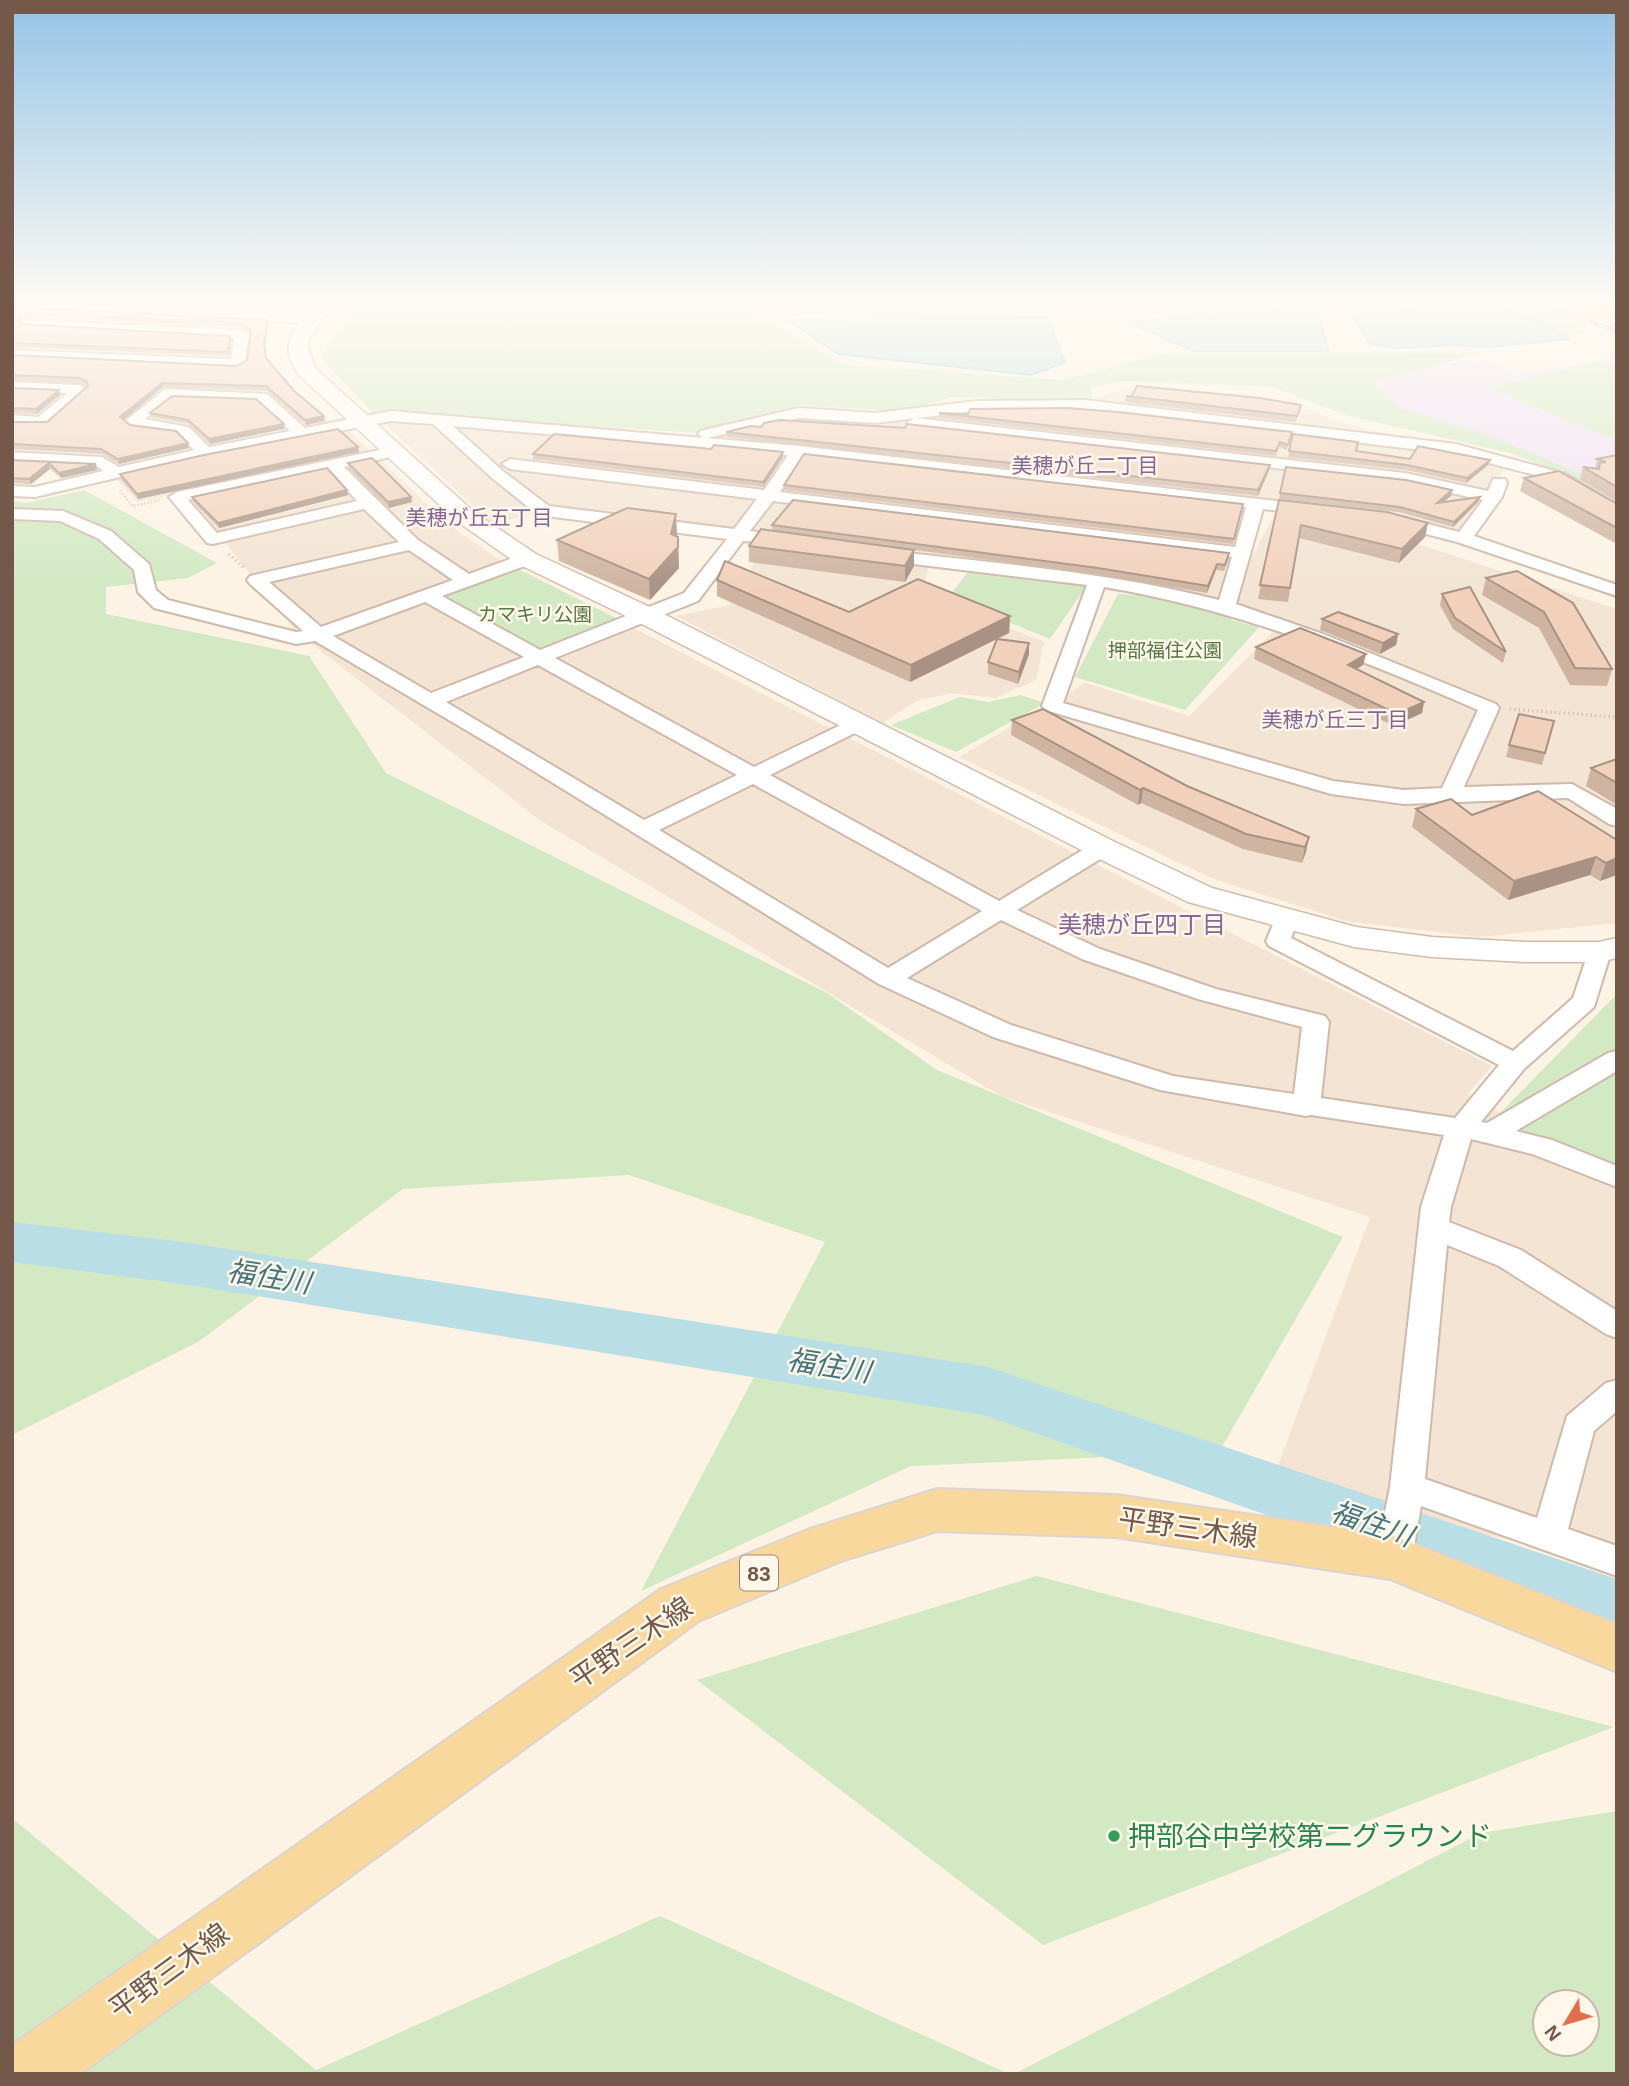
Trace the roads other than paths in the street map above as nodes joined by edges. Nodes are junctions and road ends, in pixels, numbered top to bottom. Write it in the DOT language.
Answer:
graph roads {
  1 [pos="71,397"];
  2 [pos="163,397"];
  3 [pos="262,397"];
  4 [pos="334,397"];
  5 [pos="435,418"];
  6 [pos="875,418"];
  7 [pos="12,420"];
  8 [pos="360,422"];
  9 [pos="548,428"];
  10 [pos="963,428"];
  11 [pos="302,433"];
  12 [pos="684,439"];
  13 [pos="799,450"];
  14 [pos="205,452"];
  15 [pos="394,452"];
  16 [pos="1194,456"];
  17 [pos="12,457"];
  18 [pos="1508,462"];
  19 [pos="333,465"];
  20 [pos="934,466"];
  21 [pos="504,469"];
  22 [pos="110,474"];
  23 [pos="12,491"];
  24 [pos="769,495"];
  25 [pos="1494,497"];
  26 [pos="368,503"];
  27 [pos="1256,503"];
  28 [pos="1334,512"];
  29 [pos="1617,512"];
  30 [pos="12,514"];
  31 [pos="1373,517"];
  32 [pos="738,534"];
  33 [pos="1463,538"];
  34 [pos="802,543"];
  35 [pos="412,544"];
  36 [pos="867,553"];
  37 [pos="1243,553"];
  38 [pos="527,559"];
  39 [pos="466,580"];
  40 [pos="1097,582"];
  41 [pos="1617,592"];
  42 [pos="426,595"];
  43 [pos="1226,607"];
  44 [pos="643,614"];
  45 [pos="318,635"];
  46 [pos="540,657"];
  47 [pos="430,701"];
  48 [pos="1489,708"];
  49 [pos="858,724"];
  50 [pos="755,775"];
  51 [pos="1450,794"];
  52 [pos="1617,818"];
  53 [pos="643,829"];
  54 [pos="1102,848"];
  55 [pos="1000,911"];
  56 [pos="1286,920"];
  57 [pos="1608,950"];
  58 [pos="888,979"];
  59 [pos="1617,1059"];
  60 [pos="1515,1063"];
  61 [pos="1306,1107"];
  62 [pos="1460,1130"];
  63 [pos="1490,1133"];
  64 [pos="1617,1177"];
  65 [pos="1434,1228"];
  66 [pos="1617,1326"];
  67 [pos="1617,1392"];
  68 [pos="1407,1487"];
  69 [pos="1549,1537"];
  70 [pos="1394,1558"];
  71 [pos="1617,1561"];
  72 [pos="1617,1648"];
  73 [pos="26,2074"];
  1 -- 7 [label="street"];
  2 -- 14 [label="street"];
  3 -- 11 [label="street"];
  4 -- 8 [label="street"];
  5 -- 8 [label="street"];
  5 -- 9 [label="street"];
  5 -- 21 [label="street"];
  6 -- 10 [label="street"];
  6 -- 12 [label="street"];
  6 -- 16 [label="street"];
  8 -- 11 [label="street"];
  8 -- 15 [label="street"];
  9 -- 12 [label="street"];
  9 -- 21 [label="street"];
  10 -- 16 [label="street"];
  10 -- 20 [label="street"];
  11 -- 14 [label="street"];
  12 -- 13 [label="street"];
  13 -- 20 [label="street"];
  13 -- 24 [label="street"];
  14 -- 22 [label="street"];
  15 -- 19 [label="street"];
  15 -- 38 [label="street"];
  16 -- 18 [label="street"];
  16 -- 20 [label="street"];
  16 -- 25 [label="street"];
  16 -- 27 [label="street"];
  17 -- 22 [label="street"];
  18 -- 25 [label="street"];
  18 -- 29 [label="street"];
  19 -- 26 [label="street"];
  19 -- 26 [label="street"];
  21 -- 24 [label="street"];
  21 -- 32 [label="street"];
  22 -- 23 [label="street"];
  24 -- 32 [label="street"];
  24 -- 37 [label="street"];
  25 -- 33 [label="street"];
  26 -- 35 [label="street"];
  27 -- 28 [label="street"];
  27 -- 37 [label="street"];
  30 -- 45 [label="street"];
  31 -- 33 [label="street"];
  32 -- 34 [label="street"];
  32 -- 44 [label="street"];
  33 -- 41 [label="street"];
  35 -- 39 [label="street"];
  35 -- 45 [label="street"];
  36 -- 40 [label="street"];
  37 -- 43 [label="street"];
  38 -- 39 [label="street"];
  38 -- 44 [label="street"];
  39 -- 42 [label="street"];
  40 -- 43 [label="street"];
  40 -- 51 [label="street"];
  42 -- 45 [label="street"];
  42 -- 46 [label="street"];
  43 -- 48 [label="street"];
  44 -- 46 [label="street"];
  44 -- 49 [label="street"];
  45 -- 47 [label="street"];
  46 -- 47 [label="street"];
  46 -- 50 [label="street"];
  47 -- 53 [label="street"];
  48 -- 51 [label="street"];
  49 -- 50 [label="street"];
  49 -- 54 [label="street"];
  50 -- 53 [label="street"];
  50 -- 55 [label="street"];
  51 -- 52 [label="street"];
  53 -- 58 [label="street"];
  54 -- 55 [label="street"];
  54 -- 56 [label="street"];
  55 -- 58 [label="street"];
  55 -- 61 [label="street"];
  56 -- 57 [label="street"];
  56 -- 60 [label="street"];
  57 -- 60 [label="street"];
  58 -- 61 [label="street"];
  59 -- 63 [label="street"];
  60 -- 62 [label="street"];
  61 -- 62 [label="street"];
  62 -- 63 [label="street"];
  62 -- 65 [label="street"];
  63 -- 64 [label="street"];
  65 -- 66 [label="street"];
  65 -- 68 [label="street"];
  67 -- 69 [label="street"];
  68 -- 69 [label="street"];
  68 -- 70 [label="street"];
  69 -- 71 [label="street"];
  70 -- 72 [label="main road, 平野三木線 / 83"];
  70 -- 73 [label="main road, 平野三木線 / 83"];
}
